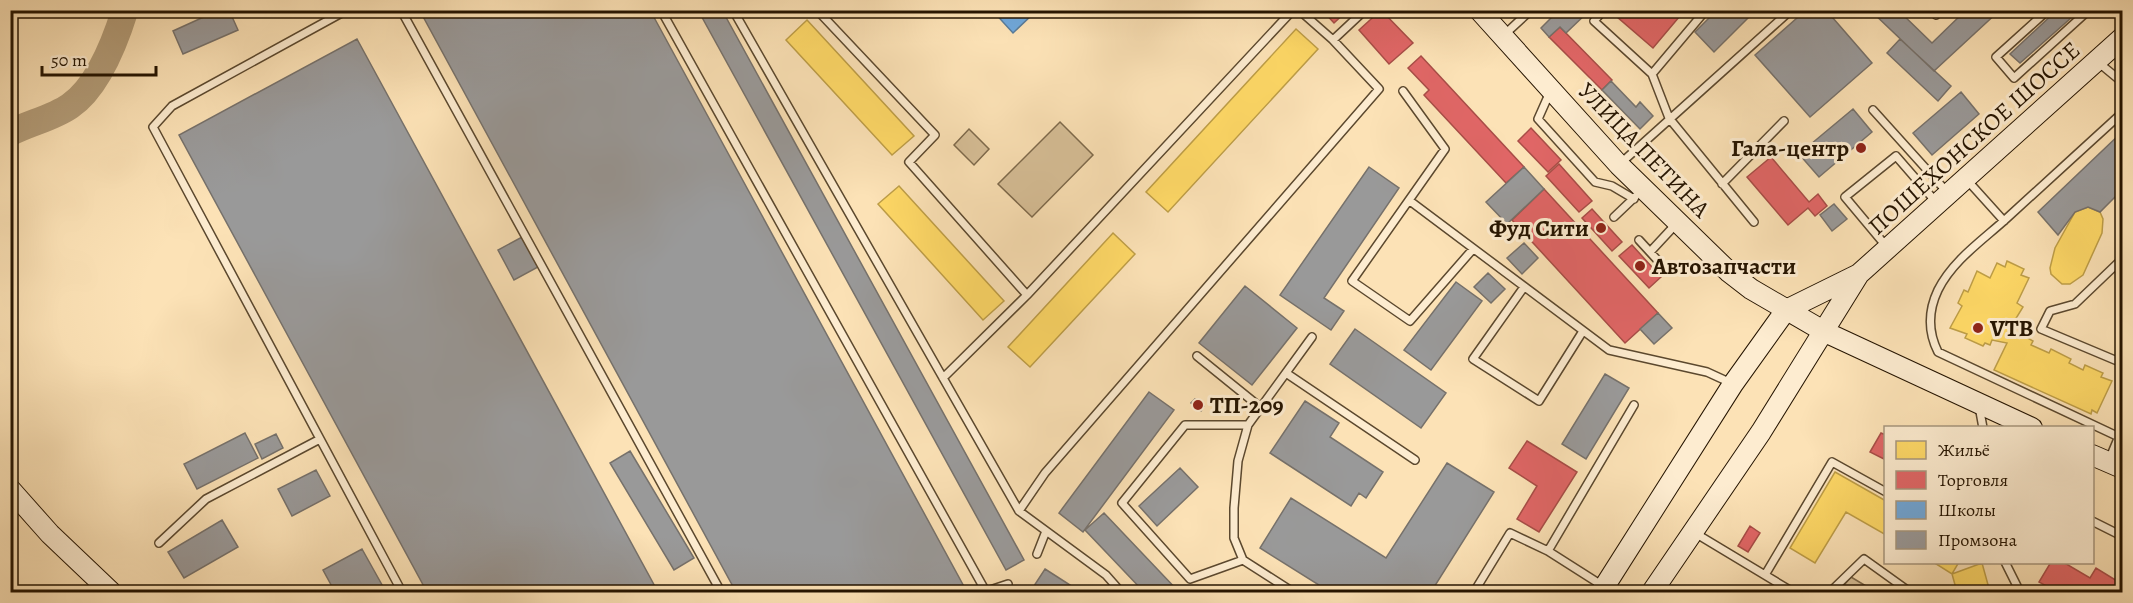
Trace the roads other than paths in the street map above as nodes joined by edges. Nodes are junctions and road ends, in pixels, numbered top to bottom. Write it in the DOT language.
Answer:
graph roads {
  1 [pos="347,10"];
  2 [pos="401,10"];
  3 [pos="661,10"];
  4 [pos="733,10"];
  5 [pos="817,10"];
  6 [pos="1293,10"];
  7 [pos="1299,10"];
  8 [pos="1365,10"];
  9 [pos="1479,10"];
  10 [pos="1531,10"];
  11 [pos="1604,10"];
  12 [pos="1706,10"];
  13 [pos="1791,10"];
  14 [pos="2048,10"];
  15 [pos="2090,10"];
  16 [pos="1503,36"];
  17 [pos="2122,38"];
  18 [pos="1333,40"];
  19 [pos="2097,62"];
  20 [pos="1652,74"];
  21 [pos="2122,82"];
  22 [pos="1551,89"];
  23 [pos="1403,91"];
  24 [pos="1873,110"];
  25 [pos="2122,113"];
  26 [pos="1669,118"];
  27 [pos="1784,121"];
  28 [pos="1619,165"];
  29 [pos="1966,179"];
  30 [pos="1722,184"];
  31 [pos="1639,194"];
  32 [pos="1943,199"];
  33 [pos="1410,201"];
  34 [pos="1614,217"];
  35 [pos="2004,221"];
  36 [pos="1754,222"];
  37 [pos="1677,223"];
  38 [pos="1639,240"];
  39 [pos="1889,248"];
  40 [pos="1473,249"];
  41 [pos="1650,252"];
  42 [pos="2122,259"];
  43 [pos="1662,264"];
  44 [pos="1859,274"];
  45 [pos="1524,286"];
  46 [pos="1028,295"];
  47 [pos="1786,310"];
  48 [pos="1583,331"];
  49 [pos="1825,332"];
  50 [pos="1312,337"];
  51 [pos="1197,356"];
  52 [pos="2122,363"];
  53 [pos="1286,373"];
  54 [pos="943,378"];
  55 [pos="1733,384"];
  56 [pos="1979,404"];
  57 [pos="1634,405"];
  58 [pos="1260,407"];
  59 [pos="1248,425"];
  60 [pos="1983,426"];
  61 [pos="2028,426"];
  62 [pos="2122,429"];
  63 [pos="2119,437"];
  64 [pos="320,439"];
  65 [pos="1415,460"];
  66 [pos="2108,462"];
  67 [pos="10,489"];
  68 [pos="1884,491"];
  69 [pos="1019,511"];
  70 [pos="2094,522"];
  71 [pos="1046,531"];
  72 [pos="1693,532"];
  73 [pos="2122,536"];
  74 [pos="159,543"];
  75 [pos="1548,551"];
  76 [pos="1037,554"];
  77 [pos="1243,560"];
  78 [pos="2006,564"];
  79 [pos="1765,575"];
  80 [pos="1008,584"];
  81 [pos="984,591"];
  82 [pos="1606,591"];
  83 [pos="111,592"];
  84 [pos="402,592"];
  85 [pos="721,592"];
  86 [pos="1121,592"];
  87 [pos="1293,592"];
  88 [pos="1474,592"];
  89 [pos="1652,592"];
  90 [pos="1793,592"];
  91 [pos="1830,592"];
  92 [pos="1910,592"];
  93 [pos="2020,592"];
  1 -- 64 [label="lane"];
  2 -- 85 [label="lane"];
  3 -- 81 [label="lane"];
  4 -- 54 [label="lane"];
  5 -- 46 [label="lane"];
  6 -- 46 [label="lane"];
  7 -- 18 [label="lane"];
  8 -- 18 [label="lane"];
  9 -- 16 [label="main road, УЛИЦА ПЕТИНА"];
  10 -- 16 [label="lane"];
  11 -- 20 [label="lane"];
  12 -- 20 [label="lane"];
  13 -- 26 [label="lane"];
  14 -- 15 [label="lane"];
  16 -- 22 [label="main road, УЛИЦА ПЕТИНА"];
  17 -- 19 [label="main road, ПОШЕХОНСКОЕ ШОССЕ"];
  18 -- 69 [label="lane"];
  19 -- 21 [label="lane"];
  19 -- 29 [label="main road, ПОШЕХОНСКОЕ ШОССЕ"];
  20 -- 26 [label="lane"];
  22 -- 28 [label="main road, УЛИЦА ПЕТИНА"];
  22 -- 31 [label="lane"];
  23 -- 33 [label="lane"];
  24 -- 32 [label="lane"];
  25 -- 35 [label="lane"];
  26 -- 28 [label="lane"];
  26 -- 30 [label="lane"];
  27 -- 30 [label="lane"];
  28 -- 31 [label="main road, УЛИЦА ПЕТИНА"];
  29 -- 32 [label="main road, ПОШЕХОНСКОЕ ШОССЕ"];
  29 -- 35 [label="lane"];
  30 -- 36 [label="lane"];
  31 -- 34 [label="lane"];
  31 -- 37 [label="main road, УЛИЦА ПЕТИНА"];
  32 -- 39 [label="main road, ПОШЕХОНСКОЕ ШОССЕ"];
  32 -- 39 [label="lane"];
  33 -- 40 [label="lane"];
  33 -- 40 [label="lane"];
  35 -- 63 [label="lane"];
  37 -- 41 [label="lane"];
  37 -- 47 [label="main road, УЛИЦА ПЕТИНА"];
  38 -- 41 [label="lane"];
  39 -- 44 [label="main road, ПОШЕХОНСКОЕ ШОССЕ"];
  40 -- 45 [label="lane"];
  41 -- 43 [label="lane"];
  42 -- 52 [label="lane"];
  44 -- 47 [label="main road, ПОШЕХОНСКОЕ ШОССЕ"];
  44 -- 49 [label="main road, ПОШЕХОНСКОЕ ШОССЕ"];
  45 -- 48 [label="lane"];
  45 -- 48 [label="lane"];
  46 -- 54 [label="lane"];
  47 -- 49 [label="main road"];
  47 -- 55 [label="main road, ПОШЕХОНСКОЕ ШОССЕ"];
  48 -- 55 [label="lane"];
  49 -- 56 [label="main road"];
  49 -- 72 [label="main road, ПОШЕХОНСКОЕ ШОССЕ"];
  50 -- 53 [label="lane"];
  51 -- 58 [label="lane"];
  53 -- 58 [label="lane"];
  53 -- 65 [label="lane"];
  54 -- 69 [label="lane"];
  55 -- 82 [label="main road, ПОШЕХОНСКОЕ ШОССЕ"];
  56 -- 60 [label="lane"];
  56 -- 61 [label="main road"];
  57 -- 75 [label="lane"];
  58 -- 59 [label="lane"];
  59 -- 77 [label="lane"];
  59 -- 77 [label="lane"];
  62 -- 63 [label="lane"];
  63 -- 66 [label="lane"];
  64 -- 74 [label="lane"];
  64 -- 84 [label="lane"];
  67 -- 83 [label="main road"];
  68 -- 79 [label="lane"];
  69 -- 71 [label="lane"];
  70 -- 73 [label="lane"];
  71 -- 76 [label="lane"];
  71 -- 86 [label="lane"];
  72 -- 79 [label="lane"];
  72 -- 89 [label="main road, ПОШЕХОНСКОЕ ШОССЕ"];
  75 -- 82 [label="lane"];
  75 -- 88 [label="lane"];
  77 -- 87 [label="lane"];
  78 -- 93 [label="lane"];
  79 -- 90 [label="lane"];
  80 -- 81 [label="lane"];
  91 -- 92 [label="lane"];
}
